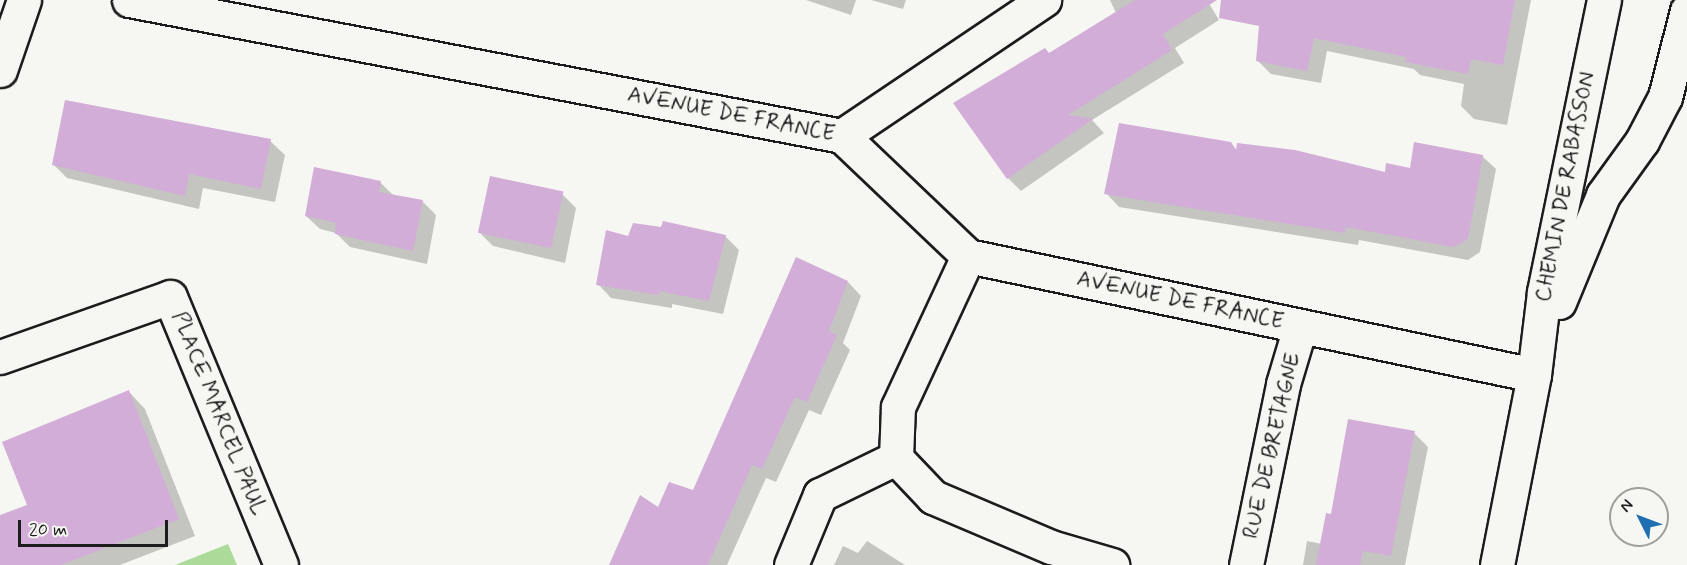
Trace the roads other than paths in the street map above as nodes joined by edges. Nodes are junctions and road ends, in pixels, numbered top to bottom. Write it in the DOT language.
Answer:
graph roads {
  1 [pos="24,0"];
  2 [pos="129,0"];
  3 [pos="1044,0"];
  4 [pos="1604,0"];
  5 [pos="235,10"];
  6 [pos="1687,10"];
  7 [pos="0,70"];
  8 [pos="842,136"];
  9 [pos="968,256"];
  10 [pos="1300,327"];
  11 [pos="0,357"];
  12 [pos="1534,375"];
  13 [pos="896,458"];
  14 [pos="281,565"];
  15 [pos="791,565"];
  16 [pos="1112,565"];
  17 [pos="1246,565"];
  18 [pos="1497,565"];
  1 -- 7 [label="street"];
  2 -- 5 [label="street, AVENUE DE FRANCE"];
  3 -- 8 [label="street"];
  4 -- 12 [label="street, CHEMIN DE RABASSON"];
  5 -- 8 [label="street, AVENUE DE FRANCE"];
  6 -- 12 [label="street, CHEMIN DE RABASSON"];
  8 -- 9 [label="street, AVENUE DE FRANCE"];
  9 -- 10 [label="street, AVENUE DE FRANCE"];
  9 -- 13 [label="street"];
  10 -- 12 [label="street, AVENUE DE FRANCE"];
  10 -- 17 [label="street, RUE DE BRETAGNE"];
  11 -- 14 [label="street, PLACE MARCEL PAUL"];
  12 -- 18 [label="street, CHEMIN DE RABASSON"];
  13 -- 15 [label="street"];
  13 -- 16 [label="street"];
}
